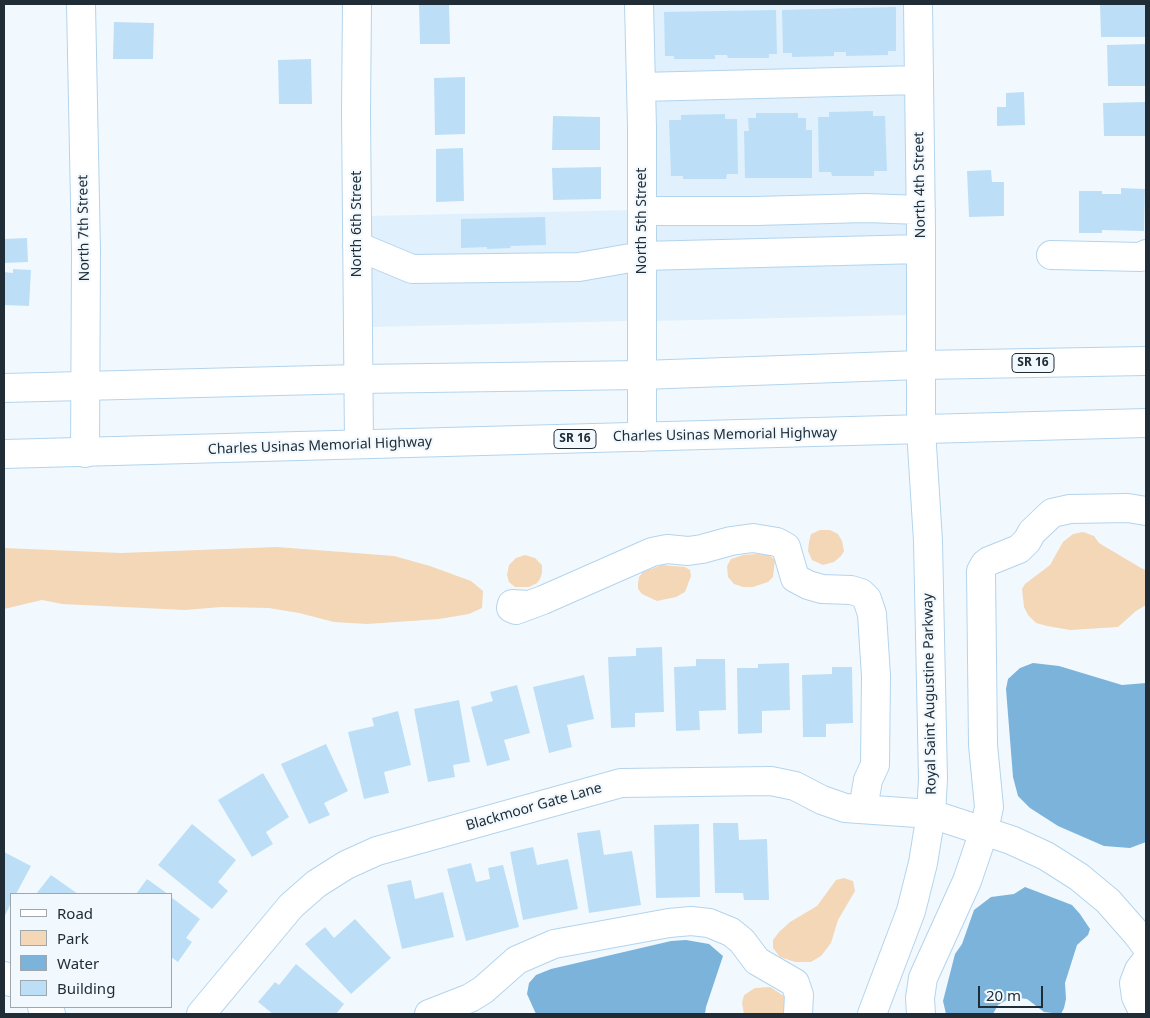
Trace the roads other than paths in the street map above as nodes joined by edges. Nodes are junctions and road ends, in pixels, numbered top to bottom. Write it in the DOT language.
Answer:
graph roads {
  1 [pos="81,4"];
  2 [pos="357,4"];
  3 [pos="639,4"];
  4 [pos="918,4"];
  5 [pos="918,80"];
  6 [pos="641,87"];
  7 [pos="883,209"];
  8 [pos="921,210"];
  9 [pos="642,211"];
  10 [pos="680,211"];
  11 [pos="357,246"];
  12 [pos="921,249"];
  13 [pos="884,250"];
  14 [pos="1146,254"];
  15 [pos="681,255"];
  16 [pos="1051,255"];
  17 [pos="642,256"];
  18 [pos="1146,361"];
  19 [pos="920,365"];
  20 [pos="642,375"];
  21 [pos="358,379"];
  22 [pos="84,386"];
  23 [pos="4,388"];
  24 [pos="1146,424"];
  25 [pos="921,430"];
  26 [pos="642,437"];
  27 [pos="359,444"];
  28 [pos="85,452"];
  29 [pos="4,454"];
  30 [pos="1146,511"];
  31 [pos="529,605"];
  32 [pos="863,809"];
  33 [pos="931,814"];
  34 [pos="984,831"];
  35 [pos="1146,946"];
  36 [pos="1146,961"];
  37 [pos="1146,1013"];
  38 [pos="201,1014"];
  39 [pos="429,1014"];
  40 [pos="798,1014"];
  41 [pos="872,1014"];
  42 [pos="921,1014"];
  1 -- 22 [label="main road, North 7th Street"];
  2 -- 11 [label="main road, North 6th Street"];
  3 -- 6 [label="main road, North 5th Street"];
  4 -- 5 [label="main road, North 4th Street"];
  5 -- 6 [label="main road"];
  5 -- 8 [label="main road, North 4th Street"];
  6 -- 9 [label="main road, North 5th Street"];
  7 -- 8 [label="main road"];
  7 -- 10 [label="main road"];
  7 -- 13 [label="main road"];
  8 -- 12 [label="main road, North 4th Street"];
  9 -- 10 [label="main road"];
  9 -- 17 [label="main road, North 5th Street"];
  10 -- 15 [label="main road"];
  11 -- 17 [label="main road"];
  11 -- 21 [label="main road, North 6th Street"];
  12 -- 13 [label="main road"];
  12 -- 19 [label="main road, North 4th Street"];
  13 -- 15 [label="main road"];
  14 -- 16 [label="main road"];
  15 -- 17 [label="main road"];
  17 -- 20 [label="main road, North 5th Street"];
  18 -- 19 [label="main road, SR 16"];
  19 -- 20 [label="main road, SR 16"];
  19 -- 25 [label="main road, Royal Saint Augustine Parkway"];
  20 -- 21 [label="main road, SR 16"];
  20 -- 26 [label="main road, North 5th Street"];
  21 -- 22 [label="main road, SR 16"];
  21 -- 27 [label="main road, North 6th Street"];
  22 -- 23 [label="main road, SR 16"];
  22 -- 28 [label="main road, North 7th Street"];
  24 -- 25 [label="main road, Charles Usinas Memorial Highway / SR 16"];
  25 -- 26 [label="main road, Charles Usinas Memorial Highway / SR 16"];
  25 -- 33 [label="main road, Royal Saint Augustine Parkway"];
  26 -- 27 [label="main road, Charles Usinas Memorial Highway / SR 16"];
  27 -- 28 [label="main road, Charles Usinas Memorial Highway / SR 16"];
  28 -- 29 [label="main road, Charles Usinas Memorial Highway / SR 16"];
  30 -- 34 [label="main road"];
  31 -- 32 [label="main road"];
  32 -- 33 [label="main road, Blackmoor Gate Lane"];
  32 -- 38 [label="main road, Blackmoor Gate Lane"];
  33 -- 34 [label="main road, Blackmoor Gate Lane"];
  33 -- 41 [label="main road, Royal Saint Augustine Parkway"];
  34 -- 35 [label="main road, Blackmoor Gate Lane"];
  34 -- 42 [label="main road"];
  36 -- 37 [label="main road"];
  39 -- 40 [label="main road"];
}
